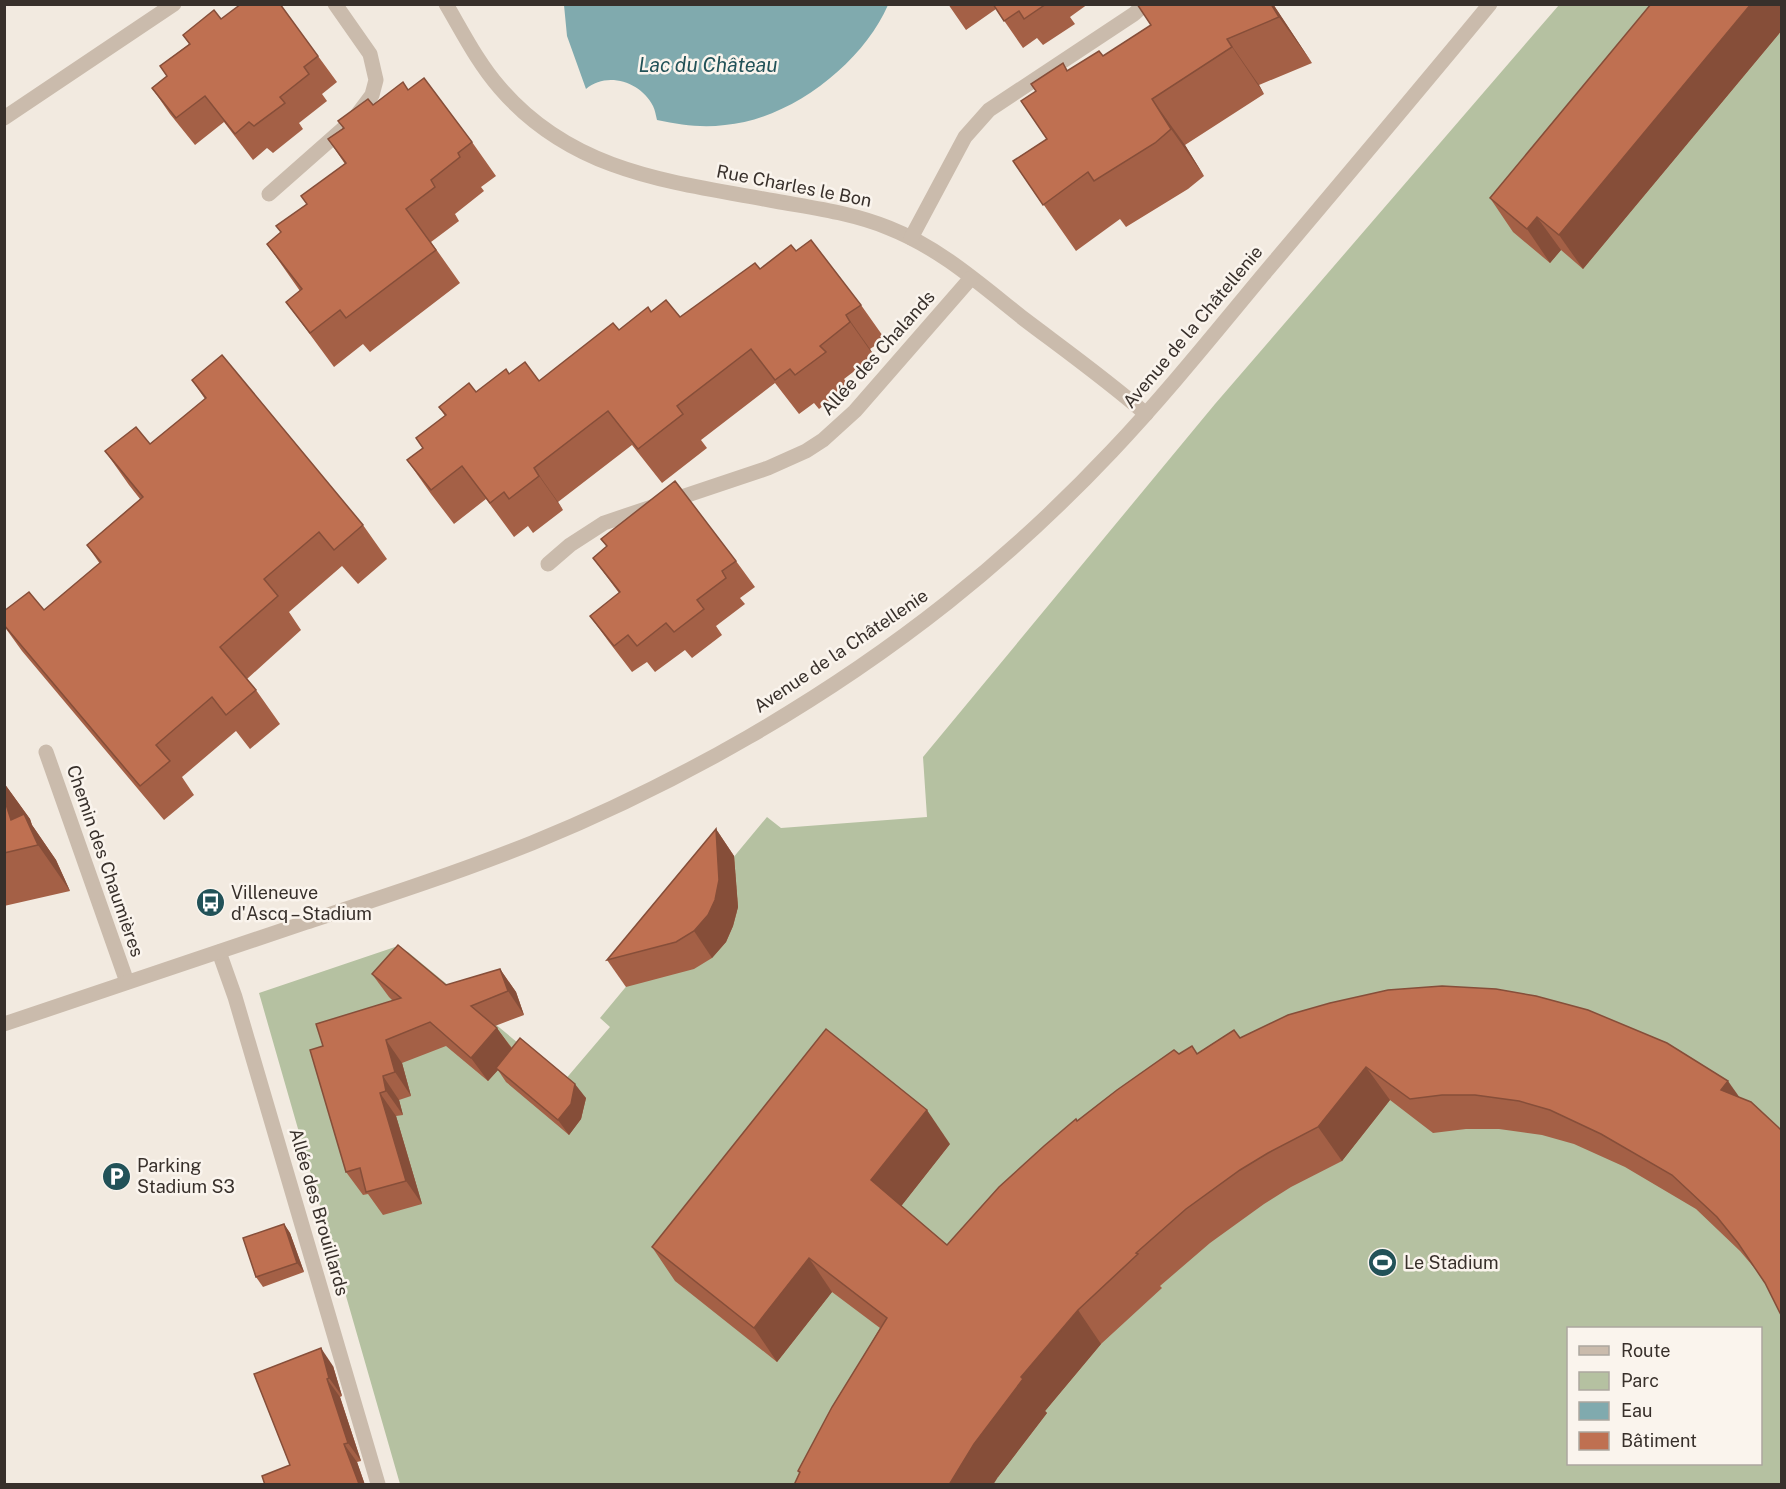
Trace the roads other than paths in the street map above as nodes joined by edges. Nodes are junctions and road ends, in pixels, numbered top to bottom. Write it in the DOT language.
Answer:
graph roads {
  1 [pos="174,4"];
  2 [pos="335,4"];
  3 [pos="446,4"];
  4 [pos="1145,4"];
  5 [pos="1490,4"];
  6 [pos="4,118"];
  7 [pos="269,194"];
  8 [pos="911,238"];
  9 [pos="971,278"];
  10 [pos="1146,414"];
  11 [pos="548,564"];
  12 [pos="46,752"];
  13 [pos="219,951"];
  14 [pos="127,982"];
  15 [pos="4,1024"];
  16 [pos="378,1485"];
  1 -- 6 [label="street"];
  2 -- 7 [label="street"];
  3 -- 8 [label="street, Rue Charles le Bon"];
  4 -- 8 [label="street"];
  5 -- 10 [label="street, Avenue de la Châtellenie"];
  8 -- 9 [label="street, Rue Charles le Bon"];
  9 -- 10 [label="street, Rue Charles le Bon"];
  9 -- 11 [label="street, Allée des Chalands"];
  10 -- 13 [label="street, Avenue de la Châtellenie"];
  12 -- 14 [label="street, Chemin des Chaumières"];
  13 -- 14 [label="street, Avenue de la Châtellenie"];
  13 -- 16 [label="street, Allée des Brouillards"];
  14 -- 15 [label="street, Avenue de la Châtellenie"];
}
